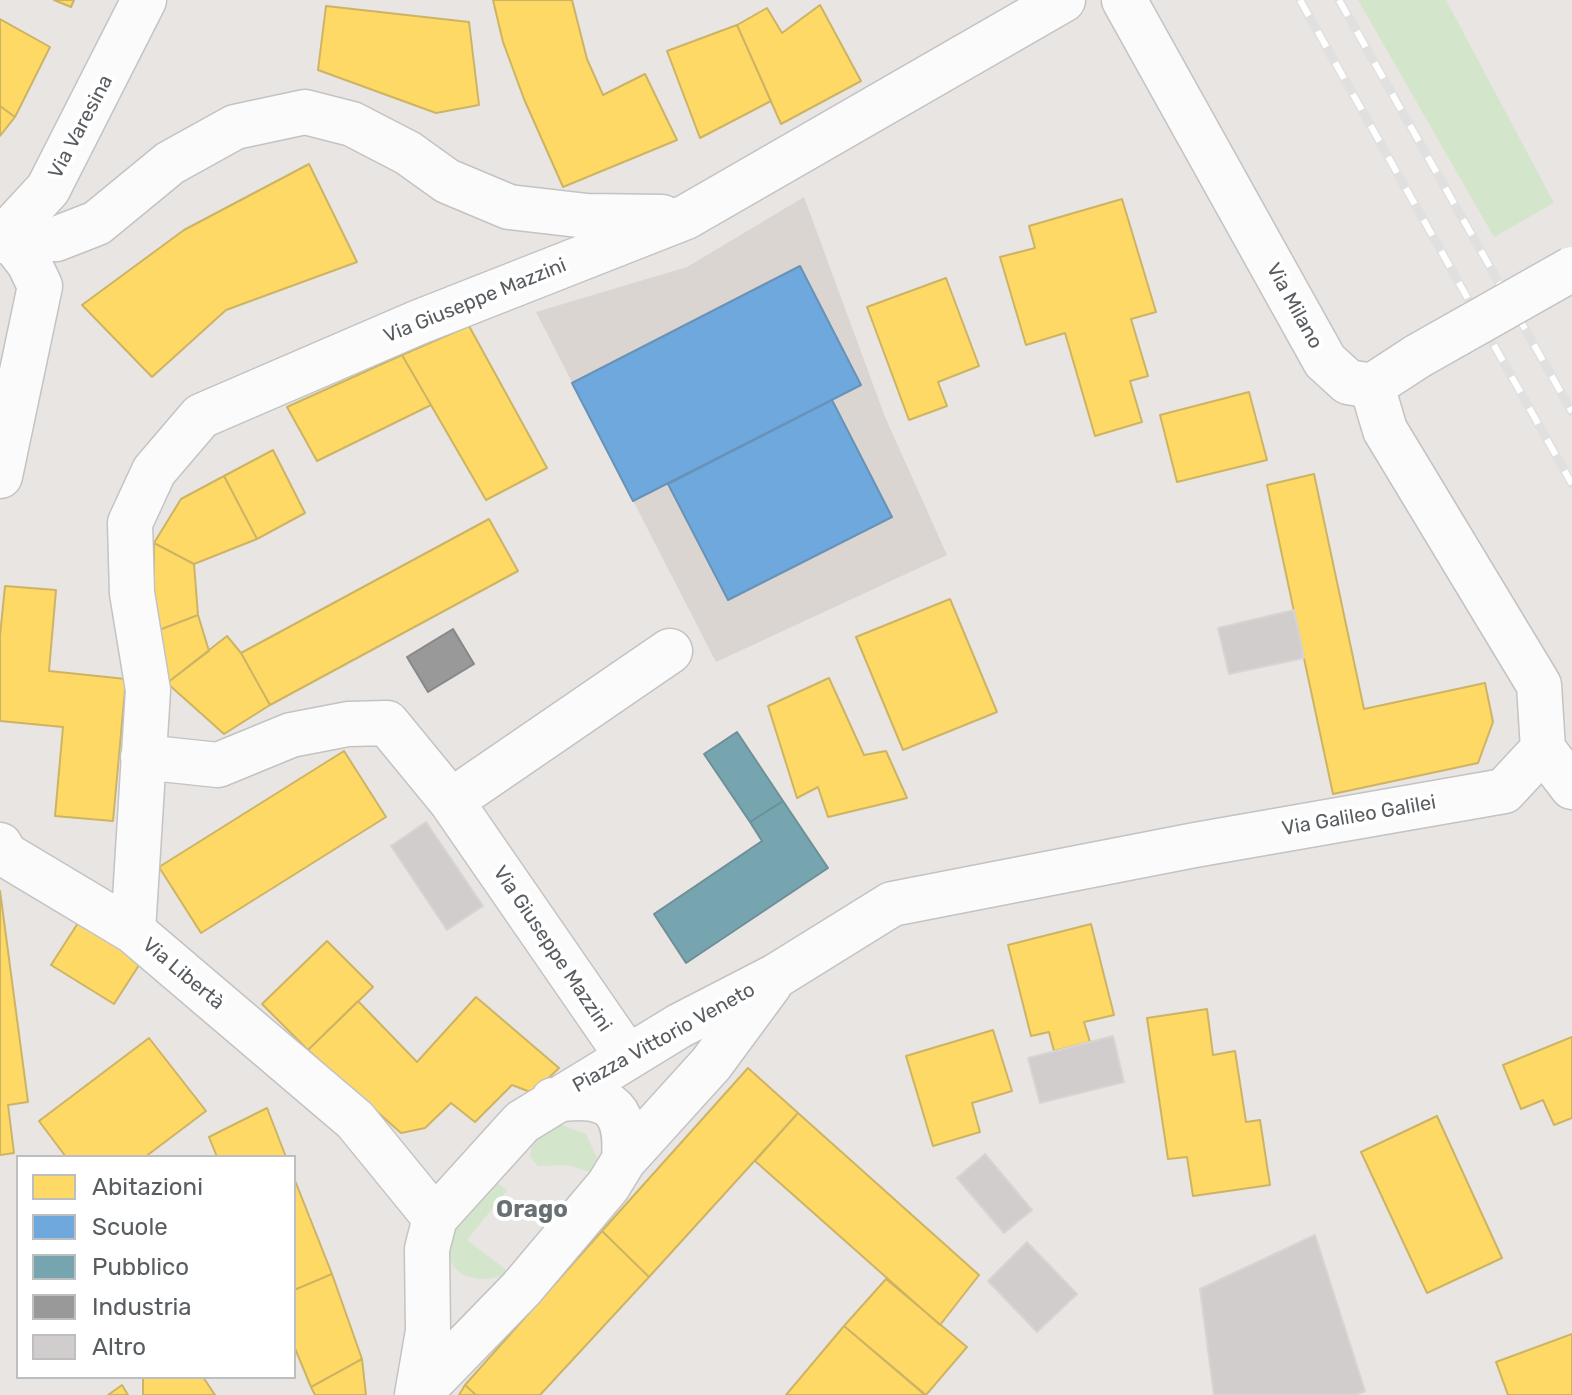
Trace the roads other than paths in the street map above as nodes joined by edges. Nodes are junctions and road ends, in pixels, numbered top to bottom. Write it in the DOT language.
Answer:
graph roads {
  1 [pos="144,0"];
  2 [pos="1063,0"];
  3 [pos="1124,0"];
  4 [pos="686,217"];
  5 [pos="4,238"];
  6 [pos="1572,269"];
  7 [pos="1372,386"];
  8 [pos="0,476"];
  9 [pos="670,651"];
  10 [pos="1543,749"];
  11 [pos="143,757"];
  12 [pos="1572,787"];
  13 [pos="451,801"];
  14 [pos="0,845"];
  15 [pos="133,931"];
  16 [pos="776,976"];
  17 [pos="627,1056"];
  18 [pos="553,1100"];
  19 [pos="624,1160"];
  20 [pos="431,1234"];
  21 [pos="521,1289"];
  22 [pos="418,1395"];
  1 -- 5 [label="street, Via Varesina"];
  2 -- 4 [label="street, Via Giuseppe Mazzini"];
  3 -- 7 [label="street, Via Milano"];
  4 -- 5 [label="street"];
  4 -- 11 [label="street, Via Giuseppe Mazzini"];
  5 -- 8 [label="street"];
  6 -- 7 [label="street, bridge"];
  7 -- 10 [label="street"];
  9 -- 13 [label="street"];
  10 -- 12 [label="street"];
  10 -- 16 [label="street, Via Galileo Galilei"];
  11 -- 13 [label="street, Via Giuseppe Mazzini"];
  11 -- 15 [label="street, Via Giuseppe Mazzini"];
  13 -- 17 [label="street, Via Giuseppe Mazzini"];
  14 -- 15 [label="street, Via Libertà"];
  15 -- 20 [label="street, Via Libertà"];
  16 -- 17 [label="street, Piazza Vittorio Veneto"];
  16 -- 19 [label="street, Piazza Vittorio Veneto"];
  17 -- 18 [label="street, Piazza Vittorio Veneto"];
  18 -- 19 [label="street, Piazza Vittorio Veneto"];
  18 -- 20 [label="street, Piazza Vittorio Veneto"];
  19 -- 21 [label="street, Piazza Vittorio Veneto"];
  20 -- 21 [label="street"];
  20 -- 22 [label="street, Piazza Vittorio Veneto"];
  21 -- 22 [label="street, Piazza Vittorio Veneto"];
}
